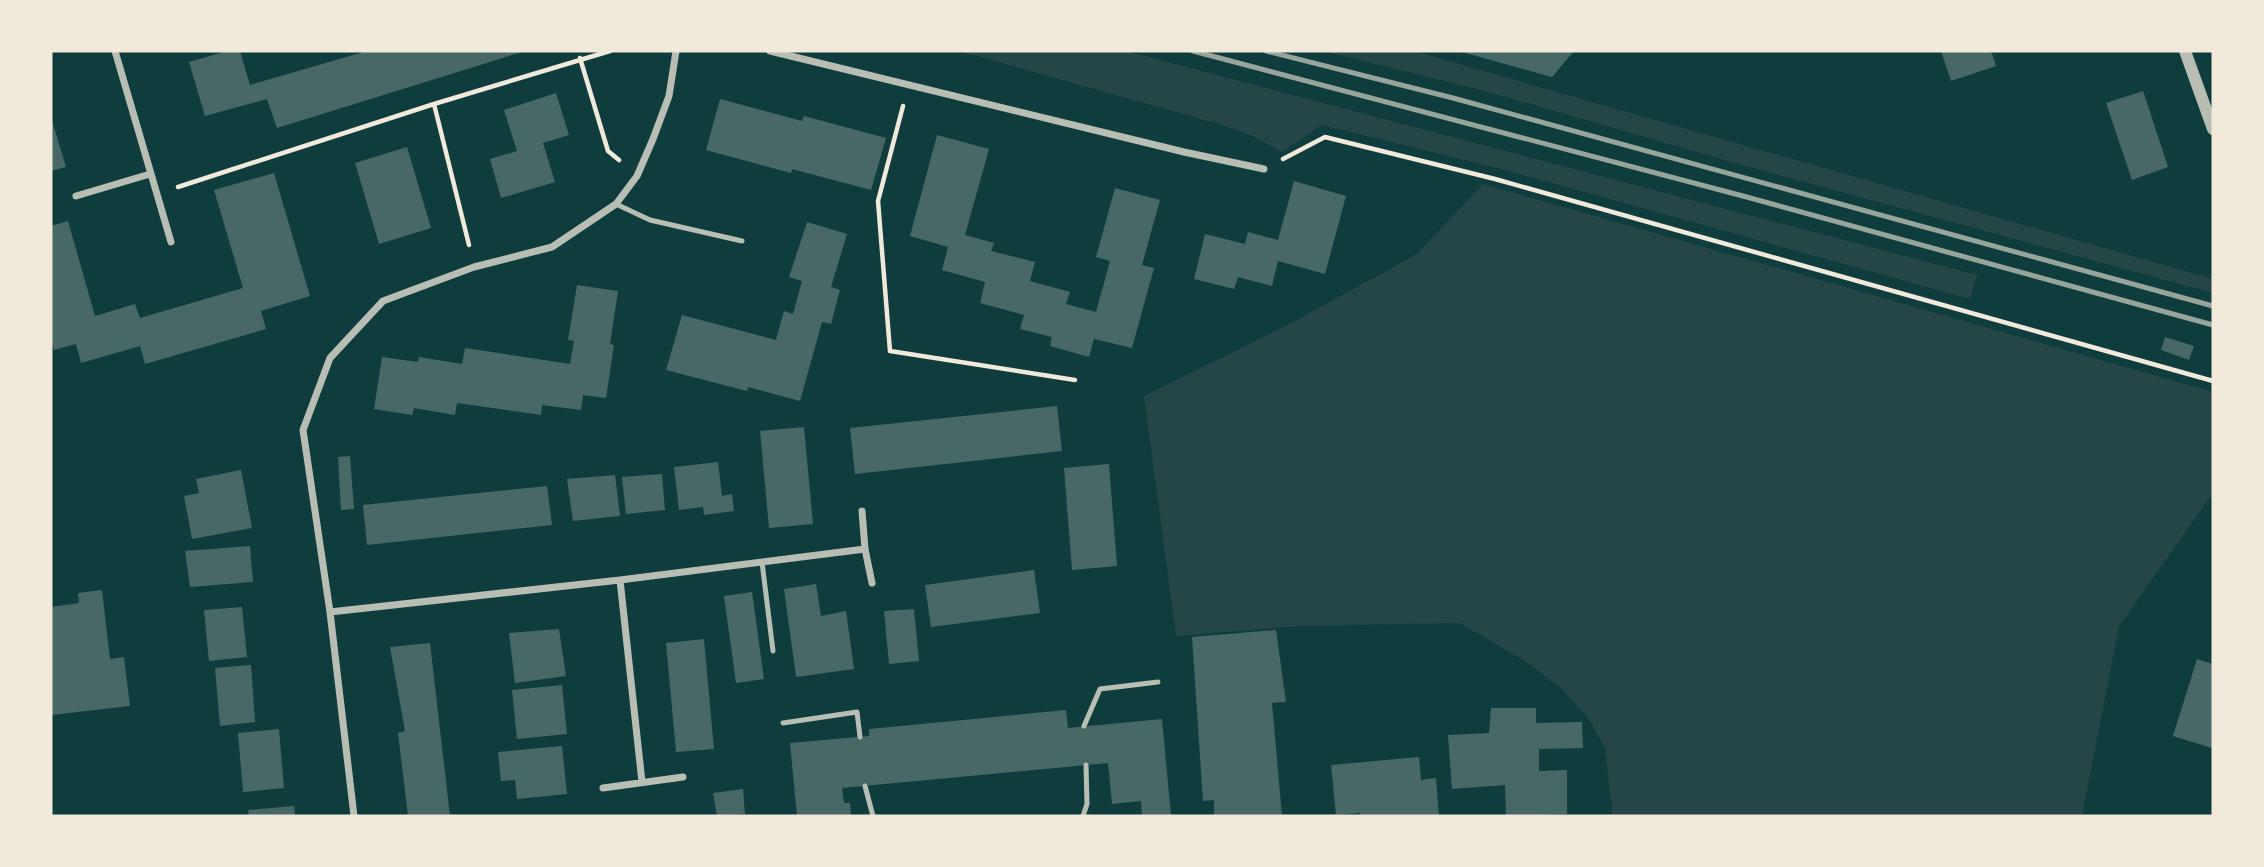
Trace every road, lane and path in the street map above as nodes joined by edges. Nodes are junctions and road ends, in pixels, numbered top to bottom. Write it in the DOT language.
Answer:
graph roads {
  1 [pos="115,51"];
  2 [pos="610,51"];
  3 [pos="676,51"];
  4 [pos="770,51"];
  5 [pos="2185,51"];
  6 [pos="580,58"];
  7 [pos="908,85"];
  8 [pos="434,104"];
  9 [pos="2213,130"];
  10 [pos="1264,169"];
  11 [pos="150,174"];
  12 [pos="637,176"];
  13 [pos="157,194"];
  14 [pos="76,196"];
  15 [pos="616,204"];
  16 [pos="743,241"];
  17 [pos="171,242"];
  18 [pos="474,267"];
  19 [pos="1075,380"];
  20 [pos="2213,381"];
  21 [pos="862,511"];
  22 [pos="865,549"];
  23 [pos="762,562"];
  24 [pos="620,580"];
  25 [pos="872,583"];
  26 [pos="330,612"];
  27 [pos="773,651"];
  28 [pos="1158,682"];
  29 [pos="783,723"];
  30 [pos="1084,726"];
  31 [pos="860,737"];
  32 [pos="1086,765"];
  33 [pos="683,777"];
  34 [pos="642,782"];
  35 [pos="865,786"];
  36 [pos="603,788"];
  37 [pos="354,816"];
  38 [pos="873,816"];
  39 [pos="1083,816"];
  1 -- 11 [label="street"];
  2 -- 6 [label="path"];
  3 -- 12 [label="street"];
  4 -- 7 [label="street"];
  5 -- 9 [label="street"];
  6 -- 8 [label="path"];
  6 -- 12 [label="path"];
  7 -- 10 [label="street"];
  7 -- 19 [label="path"];
  8 -- 13 [label="path"];
  8 -- 18 [label="path"];
  10 -- 20 [label="path"];
  11 -- 13 [label="street"];
  11 -- 14 [label="street"];
  12 -- 15 [label="street"];
  13 -- 17 [label="street"];
  15 -- 16 [label="lane"];
  15 -- 18 [label="street"];
  18 -- 26 [label="street"];
  21 -- 22 [label="street"];
  22 -- 23 [label="street"];
  22 -- 25 [label="street"];
  23 -- 24 [label="street"];
  23 -- 27 [label="lane"];
  24 -- 26 [label="street"];
  24 -- 34 [label="street"];
  26 -- 37 [label="street"];
  28 -- 30 [label="lane"];
  29 -- 31 [label="lane"];
  32 -- 39 [label="lane"];
  33 -- 34 [label="street"];
  34 -- 36 [label="street"];
  35 -- 38 [label="lane"];
}
